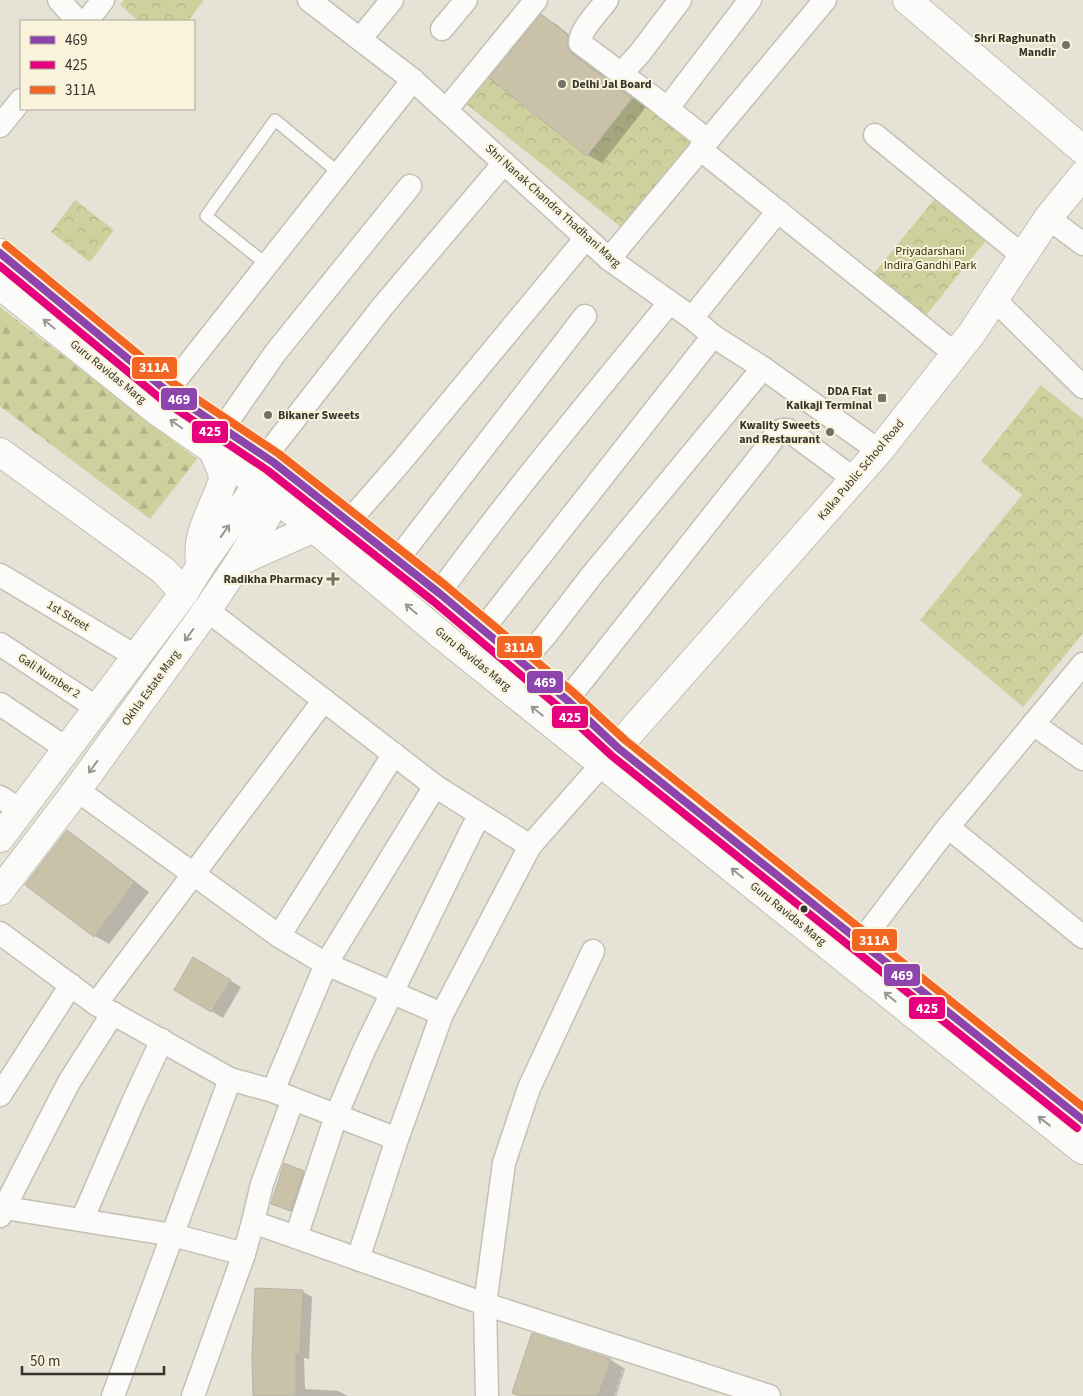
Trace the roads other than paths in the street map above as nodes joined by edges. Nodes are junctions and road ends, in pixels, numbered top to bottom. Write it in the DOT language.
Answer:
graph roads {
  1 [pos="59,0"];
  2 [pos="104,0"];
  3 [pos="392,0"];
  4 [pos="466,0"];
  5 [pos="536,0"];
  6 [pos="608,0"];
  7 [pos="680,0"];
  8 [pos="750,0"];
  9 [pos="824,0"];
  10 [pos="907,0"];
  11 [pos="317,2"];
  12 [pos="77,20"];
  13 [pos="88,20"];
  14 [pos="442,29"];
  15 [pos="360,39"];
  16 [pos="621,74"];
  17 [pos="412,80"];
  18 [pos="20,101"];
  19 [pos="667,109"];
  20 [pos="446,110"];
  21 [pos="0,126"];
  22 [pos="875,135"];
  23 [pos="704,145"];
  24 [pos="1083,150"];
  25 [pos="504,163"];
  26 [pos="339,173"];
  27 [pos="1083,175"];
  28 [pos="410,186"];
  29 [pos="778,211"];
  30 [pos="1048,218"];
  31 [pos="586,238"];
  32 [pos="1083,244"];
  33 [pos="0,253"];
  34 [pos="1023,256"];
  35 [pos="609,259"];
  36 [pos="266,264"];
  37 [pos="0,285"];
  38 [pos="994,299"];
  39 [pos="670,302"];
  40 [pos="584,316"];
  41 [pos="692,318"];
  42 [pos="713,336"];
  43 [pos="955,354"];
  44 [pos="763,368"];
  45 [pos="1083,387"];
  46 [pos="166,391"];
  47 [pos="218,439"];
  48 [pos="879,451"];
  49 [pos="0,452"];
  50 [pos="276,465"];
  51 [pos="854,479"];
  52 [pos="267,492"];
  53 [pos="349,521"];
  54 [pos="314,528"];
  55 [pos="397,560"];
  56 [pos="240,561"];
  57 [pos="201,565"];
  58 [pos="0,575"];
  59 [pos="184,593"];
  60 [pos="439,593"];
  61 [pos="207,610"];
  62 [pos="483,629"];
  63 [pos="0,644"];
  64 [pos="137,657"];
  65 [pos="521,663"];
  66 [pos="1083,664"];
  67 [pos="324,700"];
  68 [pos="567,700"];
  69 [pos="0,704"];
  70 [pos="97,708"];
  71 [pos="1034,724"];
  72 [pos="68,749"];
  73 [pos="394,754"];
  74 [pos="610,756"];
  75 [pos="1083,759"];
  76 [pos="435,786"];
  77 [pos="76,790"];
  78 [pos="10,804"];
  79 [pos="479,815"];
  80 [pos="948,827"];
  81 [pos="0,838"];
  82 [pos="530,846"];
  83 [pos="194,876"];
  84 [pos="0,891"];
  85 [pos="0,933"];
  86 [pos="279,936"];
  87 [pos="1083,937"];
  88 [pos="860,943"];
  89 [pos="593,951"];
  90 [pos="326,964"];
  91 [pos="71,985"];
  92 [pos="393,993"];
  93 [pos="105,1009"];
  94 [pos="442,1014"];
  95 [pos="162,1040"];
  96 [pos="230,1078"];
  97 [pos="0,1095"];
  98 [pos="283,1095"];
  99 [pos="336,1116"];
  100 [pos="1083,1120"];
  101 [pos="397,1139"];
  102 [pos="1083,1150"];
  103 [pos="2,1210"];
  104 [pos="82,1220"];
  105 [pos="253,1222"];
  106 [pos="173,1235"];
  107 [pos="296,1238"];
  108 [pos="244,1254"];
  109 [pos="358,1259"];
  110 [pos="485,1304"];
  111 [pos="113,1396"];
  112 [pos="193,1396"];
  113 [pos="488,1396"];
  114 [pos="768,1396"];
  1 -- 12 [label="street"];
  2 -- 13 [label="street"];
  3 -- 15 [label="street"];
  4 -- 14 [label="street"];
  5 -- 20 [label="street"];
  6 -- 16 [label="street"];
  7 -- 16 [label="street"];
  8 -- 19 [label="street"];
  9 -- 23 [label="street"];
  10 -- 24 [label="main road"];
  11 -- 15 [label="street, Shri Nanak Chandra Thadhani Marg"];
  15 -- 17 [label="street, Shri Nanak Chandra Thadhani Marg"];
  16 -- 19 [label="street"];
  17 -- 20 [label="street, Shri Nanak Chandra Thadhani Marg"];
  17 -- 26 [label="street"];
  18 -- 21 [label="street"];
  19 -- 23 [label="street"];
  20 -- 25 [label="street, Shri Nanak Chandra Thadhani Marg"];
  22 -- 34 [label="street"];
  23 -- 29 [label="street"];
  23 -- 35 [label="street"];
  25 -- 31 [label="street, Shri Nanak Chandra Thadhani Marg"];
  25 -- 50 [label="street"];
  26 -- 36 [label="street"];
  26 -- 36 [label="lane"];
  27 -- 30 [label="main road, Kalka Public School Road"];
  28 -- 47 [label="street"];
  29 -- 41 [label="street"];
  29 -- 43 [label="street"];
  30 -- 32 [label="street"];
  30 -- 34 [label="main road, Kalka Public School Road"];
  31 -- 35 [label="street, Shri Nanak Chandra Thadhani Marg"];
  31 -- 53 [label="street"];
  33 -- 46 [label="main road, Guru Ravidas Marg"];
  34 -- 38 [label="main road, Kalka Public School Road"];
  35 -- 39 [label="street, Shri Nanak Chandra Thadhani Marg"];
  36 -- 46 [label="street"];
  47 -- 37 [label="main road, Guru Ravidas Marg, one-way"];
  38 -- 43 [label="main road, Kalka Public School Road"];
  38 -- 45 [label="street"];
  39 -- 41 [label="street, Shri Nanak Chandra Thadhani Marg"];
  39 -- 60 [label="street"];
  40 -- 55 [label="street"];
  41 -- 42 [label="street, Shri Nanak Chandra Thadhani Marg"];
  42 -- 44 [label="street, Shri Nanak Chandra Thadhani Marg"];
  42 -- 62 [label="street"];
  43 -- 48 [label="main road, Kalka Public School Road"];
  44 -- 48 [label="street, Shri Nanak Chandra Thadhani Marg"];
  44 -- 65 [label="street"];
  46 -- 47 [label="main road, Guru Ravidas Marg"];
  47 -- 50 [label="main road, Guru Ravidas Marg"];
  47 -- 52 [label="main road, Guru Ravidas Marg"];
  47 -- 57 [label="main road"];
  48 -- 51 [label="main road, Kalka Public School Road"];
  49 -- 59 [label="main road"];
  50 -- 52 [label="main road, Okhla Estate Marg"];
  50 -- 53 [label="main road, Guru Ravidas Marg"];
  51 -- 68 [label="street"];
  51 -- 74 [label="main road, Kalka Public School Road"];
  52 -- 54 [label="main road, Guru Ravidas Marg"];
  52 -- 56 [label="main road, Okhla Estate Marg"];
  57 -- 52 [label="main road, Okhla Estate Marg, one-way"];
  53 -- 55 [label="main road, Guru Ravidas Marg"];
  54 -- 56 [label="main road"];
  74 -- 54 [label="main road, Guru Ravidas Marg, one-way"];
  55 -- 60 [label="main road, Guru Ravidas Marg"];
  56 -- 61 [label="main road, Okhla Estate Marg"];
  57 -- 59 [label="main road, Okhla Estate Marg"];
  58 -- 64 [label="street, 1st Street"];
  59 -- 64 [label="main road, Okhla Estate Marg"];
  60 -- 62 [label="main road, Guru Ravidas Marg"];
  61 -- 67 [label="street"];
  61 -- 77 [label="main road, Okhla Estate Marg, one-way"];
  62 -- 65 [label="main road, Guru Ravidas Marg"];
  63 -- 70 [label="street, Gali Number 2"];
  64 -- 70 [label="main road, Okhla Estate Marg"];
  65 -- 68 [label="main road, Guru Ravidas Marg"];
  66 -- 71 [label="street"];
  67 -- 73 [label="street"];
  67 -- 83 [label="street"];
  68 -- 74 [label="main road, Guru Ravidas Marg"];
  69 -- 72 [label="street"];
  70 -- 72 [label="main road, Okhla Estate Marg"];
  71 -- 75 [label="street"];
  71 -- 80 [label="street"];
  72 -- 78 [label="main road, Okhla Estate Marg"];
  73 -- 76 [label="street"];
  73 -- 86 [label="street"];
  74 -- 82 [label="street"];
  74 -- 88 [label="main road, Guru Ravidas Marg"];
  102 -- 74 [label="main road, Guru Ravidas Marg, one-way"];
  76 -- 79 [label="street"];
  76 -- 90 [label="street"];
  77 -- 83 [label="street"];
  77 -- 84 [label="main road, Okhla Estate Marg"];
  78 -- 81 [label="main road, Okhla Estate Marg"];
  79 -- 82 [label="street"];
  79 -- 92 [label="street"];
  80 -- 87 [label="street"];
  80 -- 88 [label="street"];
  82 -- 94 [label="street"];
  83 -- 86 [label="street"];
  83 -- 93 [label="street"];
  85 -- 91 [label="street"];
  86 -- 90 [label="street"];
  88 -- 100 [label="main road, Guru Ravidas Marg"];
  89 -- 110 [label="street"];
  90 -- 92 [label="street"];
  90 -- 98 [label="street"];
  91 -- 93 [label="street"];
  91 -- 97 [label="street"];
  92 -- 94 [label="street"];
  92 -- 99 [label="street"];
  93 -- 95 [label="street"];
  93 -- 103 [label="street"];
  94 -- 101 [label="street"];
  95 -- 96 [label="street"];
  95 -- 104 [label="street"];
  96 -- 98 [label="street"];
  96 -- 106 [label="street"];
  98 -- 99 [label="street"];
  98 -- 105 [label="street"];
  99 -- 101 [label="street"];
  99 -- 107 [label="street"];
  101 -- 109 [label="street"];
  103 -- 104 [label="street"];
  104 -- 106 [label="street"];
  105 -- 107 [label="street"];
  105 -- 108 [label="street"];
  106 -- 108 [label="street"];
  106 -- 111 [label="street"];
  107 -- 109 [label="street"];
  108 -- 112 [label="street"];
  109 -- 110 [label="street"];
  110 -- 113 [label="street"];
  110 -- 114 [label="street"];
}
